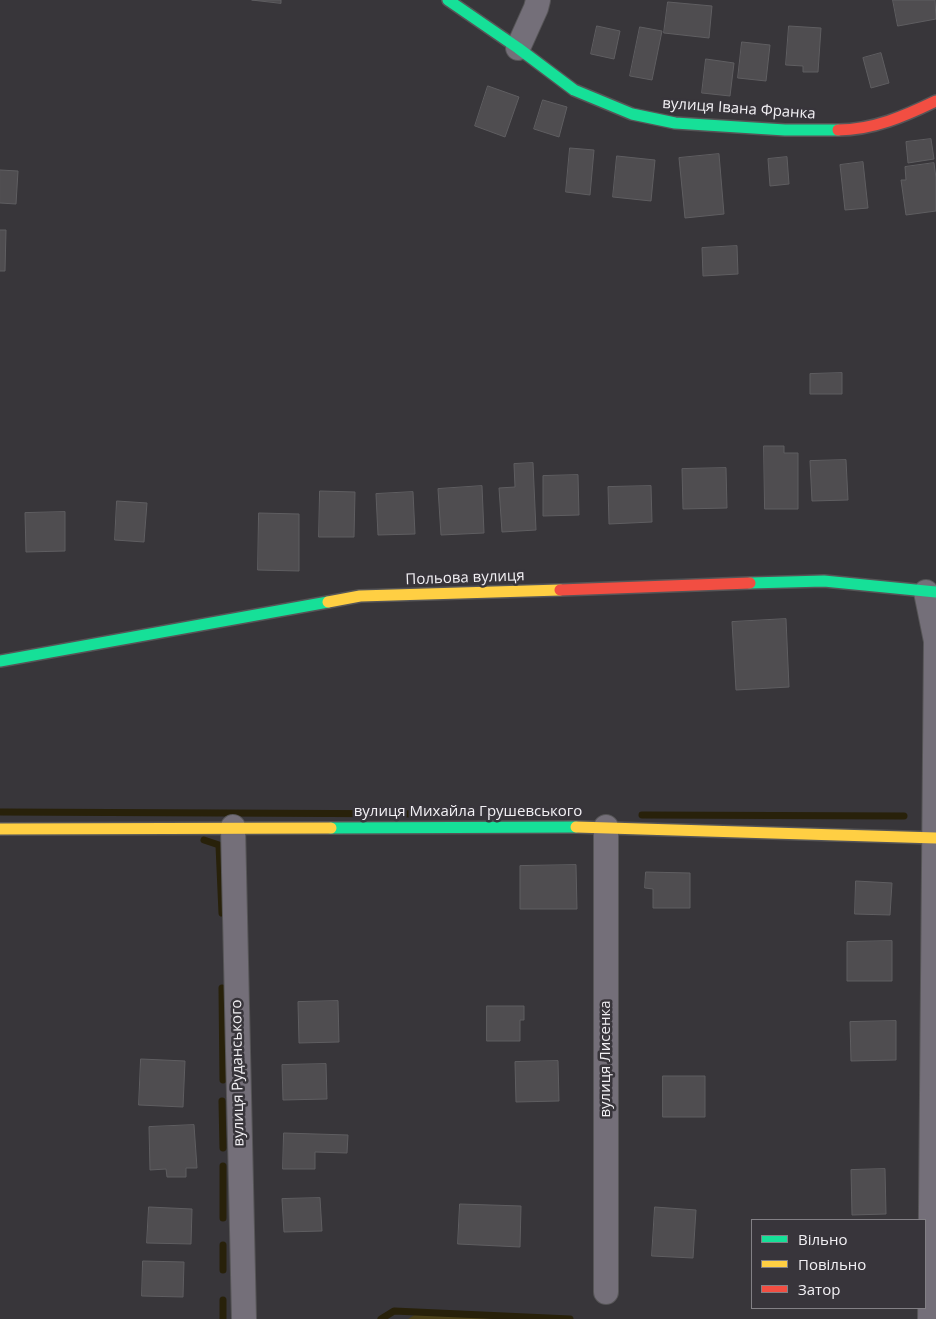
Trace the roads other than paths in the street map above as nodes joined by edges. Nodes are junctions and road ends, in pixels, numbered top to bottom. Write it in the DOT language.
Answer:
graph roads {
  1 [pos="448,0"];
  2 [pos="538,0"];
  3 [pos="518,48"];
  4 [pos="936,101"];
  5 [pos="931,592"];
  6 [pos="0,661"];
  7 [pos="233,827"];
  8 [pos="606,827"];
  9 [pos="0,829"];
  10 [pos="935,838"];
  11 [pos="934,1142"];
  12 [pos="606,1292"];
  13 [pos="244,1319"];
  14 [pos="930,1319"];
  1 -- 3 [label="street, вулиця Івана Франка"];
  2 -- 3 [label="street"];
  3 -- 4 [label="street, вулиця Івана Франка"];
  5 -- 6 [label="street, Польова вулиця"];
  5 -- 10 [label="street"];
  7 -- 8 [label="street, вулиця Михайла Грушевського"];
  7 -- 9 [label="street, вулиця Михайла Грушевського"];
  7 -- 13 [label="street, вулиця Руданського"];
  8 -- 10 [label="street, вулиця Михайла Грушевського"];
  8 -- 12 [label="street, вулиця Лисенка"];
  10 -- 11 [label="street"];
  11 -- 14 [label="street"];
}
